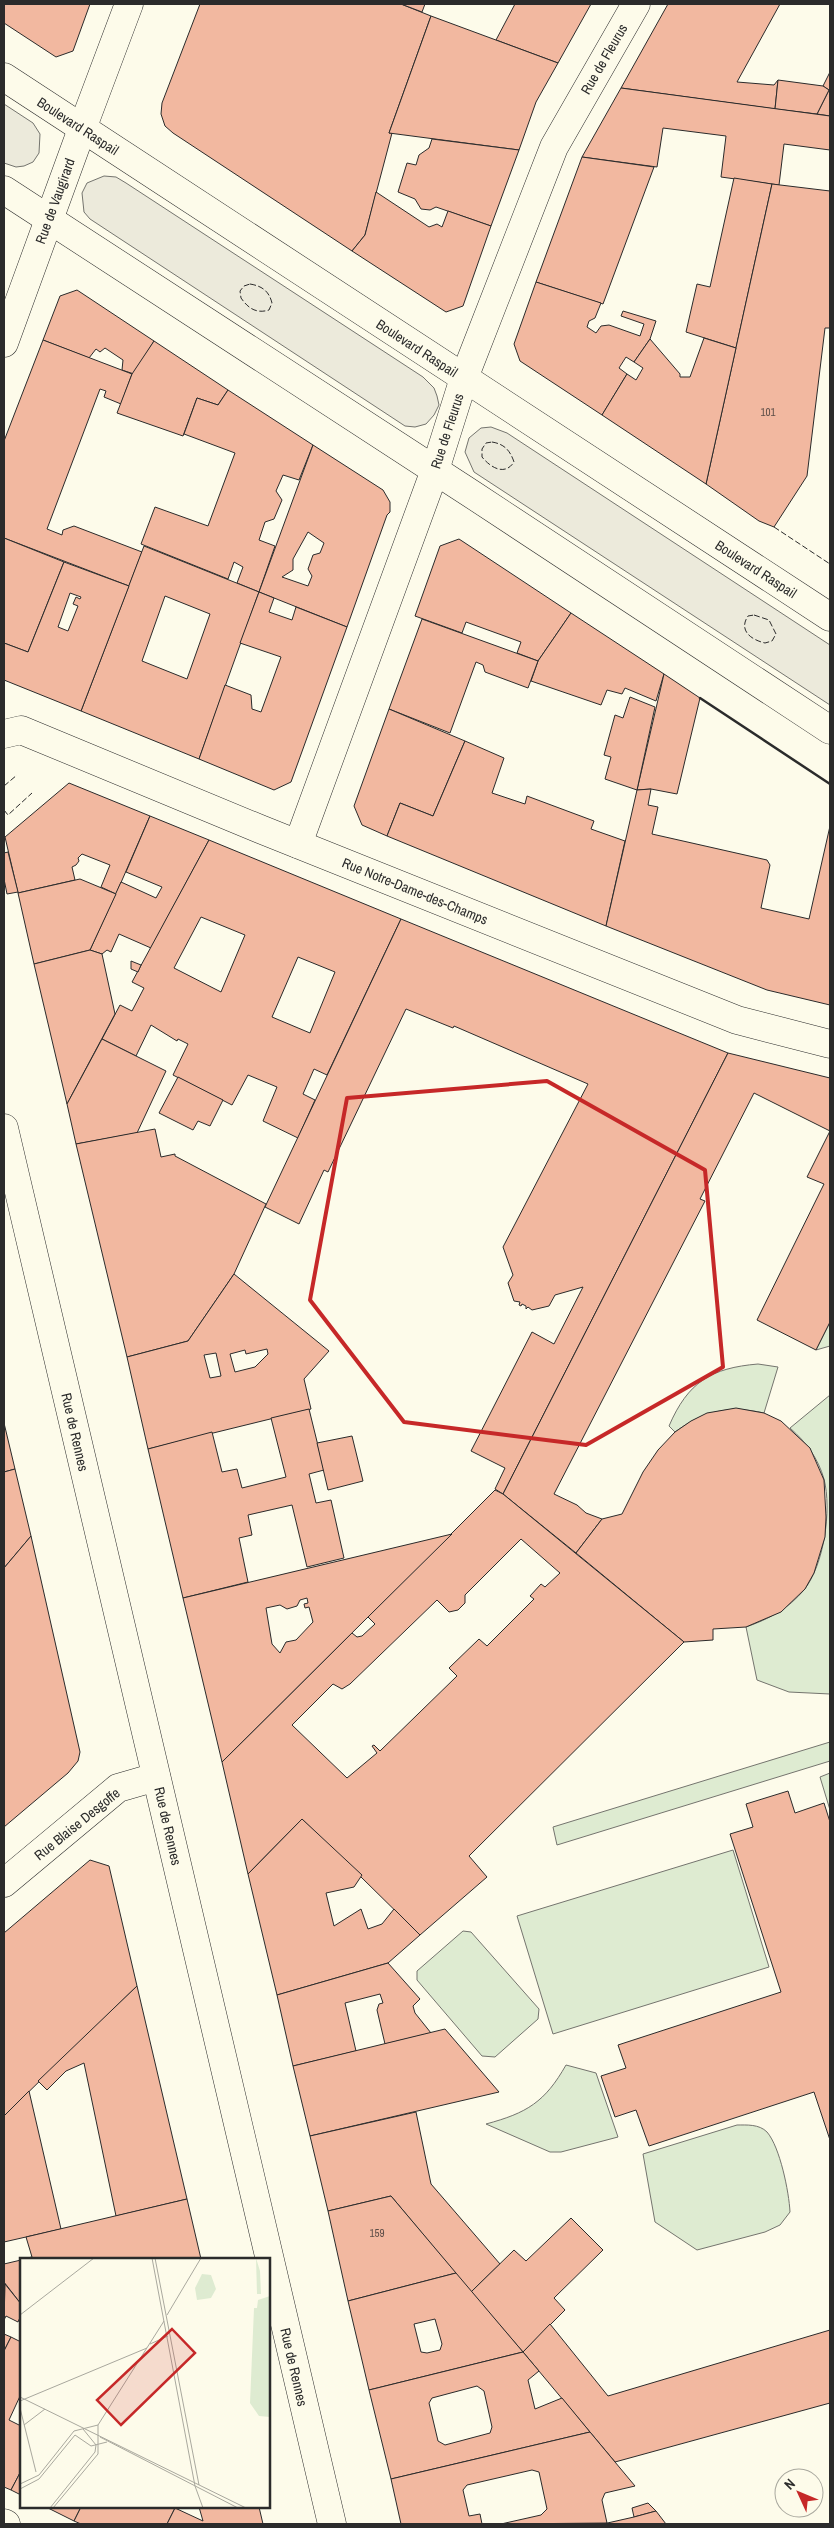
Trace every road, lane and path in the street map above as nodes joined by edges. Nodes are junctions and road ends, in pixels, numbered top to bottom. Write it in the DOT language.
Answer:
graph roads {
  1 [pos="130,4"];
  2 [pos="636,4"];
  3 [pos="4,77"];
  4 [pos="82,129"];
  5 [pos="4,190"];
  6 [pos="48,220"];
  7 [pos="4,343"];
  8 [pos="464,378"];
  9 [pos="434,470"];
  10 [pos="830,617"];
  11 [pos="830,730"];
  12 [pos="4,734"];
  13 [pos="298,844"];
  14 [pos="830,1044"];
  15 [pos="4,1128"];
  16 [pos="156,1777"];
  17 [pos="4,1883"];
  18 [pos="269,2258"];
  19 [pos="270,2261"];
  20 [pos="332,2524"];
  1 -- 4 [label="main road, Rue de Vaugirard"];
  2 -- 8 [label="main road, Rue de Fleurus"];
  3 -- 4 [label="main road, Boulevard Raspail"];
  4 -- 6 [label="main road, Rue de Vaugirard"];
  4 -- 8 [label="main road, Boulevard Raspail"];
  5 -- 6 [label="main road"];
  6 -- 7 [label="main road, Rue de Vaugirard"];
  6 -- 9 [label="main road"];
  8 -- 9 [label="main road, Rue de Fleurus"];
  8 -- 10 [label="main road, Boulevard Raspail"];
  9 -- 11 [label="main road"];
  9 -- 13 [label="main road, Rue de Fleurus"];
  12 -- 13 [label="main road, Rue Notre-Dame-des-Champs"];
  13 -- 14 [label="main road, Rue Notre-Dame-des-Champs"];
  15 -- 16 [label="main road, Rue de Rennes"];
  16 -- 17 [label="main road, Rue Blaise Desgoffe"];
  16 -- 18 [label="main road, Rue de Rennes"];
  19 -- 20 [label="main road, Rue de Rennes"];
}
